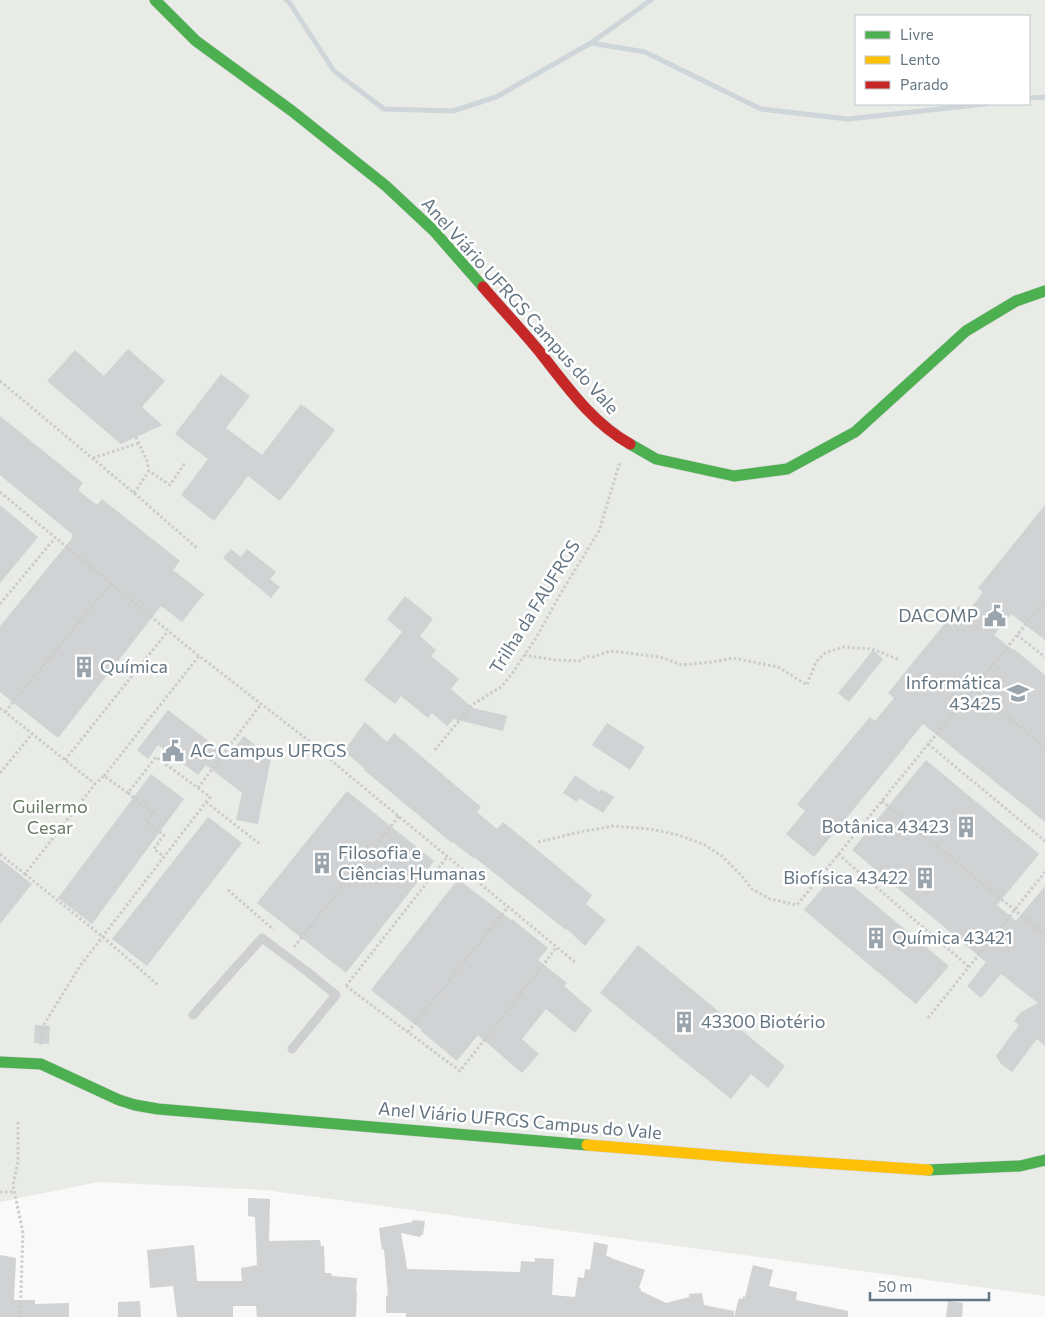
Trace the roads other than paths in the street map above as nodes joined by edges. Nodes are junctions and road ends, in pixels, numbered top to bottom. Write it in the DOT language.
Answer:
graph roads {
  1 [pos="156,0"];
  2 [pos="1045,291"];
  3 [pos="193,1015"];
  4 [pos="292,1049"];
  5 [pos="0,1062"];
  6 [pos="1045,1160"];
  1 -- 2 [label="street, Anel Viário UFRGS Campus do Vale"];
  3 -- 4 [label="lane"];
  5 -- 6 [label="street, Anel Viário UFRGS Campus do Vale"];
}
